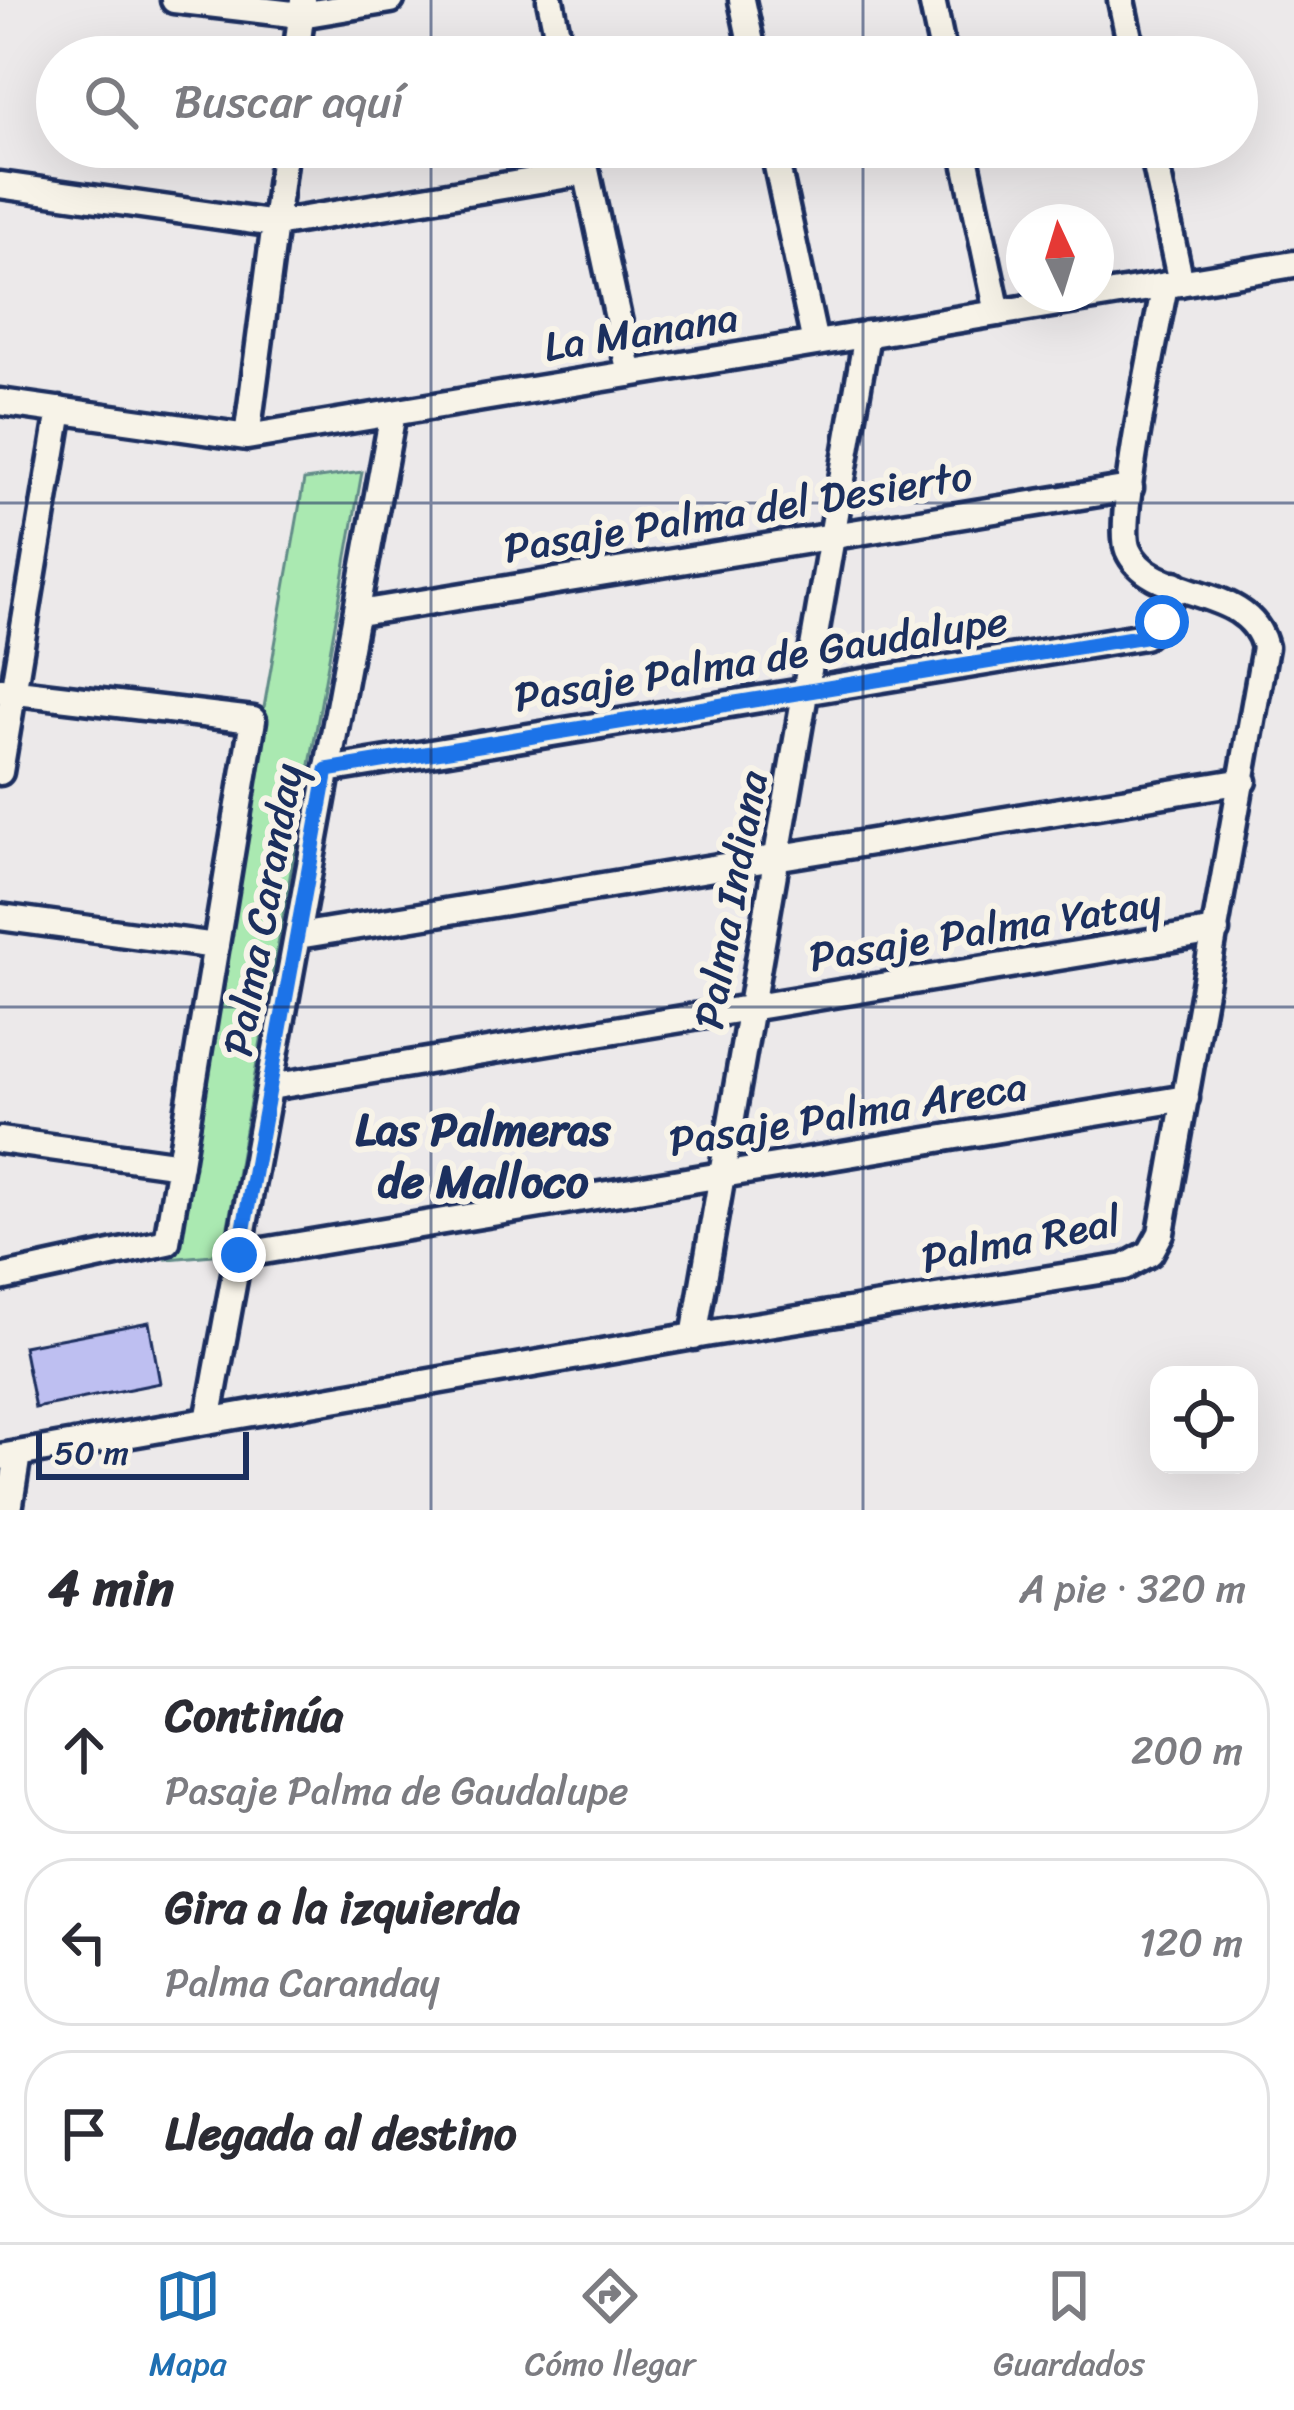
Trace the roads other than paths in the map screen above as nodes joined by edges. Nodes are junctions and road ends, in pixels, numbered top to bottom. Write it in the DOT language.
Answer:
graph roads {
  1 [pos="174,0"];
  2 [pos="391,0"];
  3 [pos="550,0"];
  4 [pos="742,0"];
  5 [pos="932,0"];
  6 [pos="1121,0"];
  7 [pos="302,8"];
  8 [pos="558,36"];
  9 [pos="750,36"];
  10 [pos="940,36"];
  11 [pos="1129,36"];
  12 [pos="282,168"];
  13 [pos="541,168"];
  14 [pos="586,168"];
  15 [pos="777,168"];
  16 [pos="967,168"];
  17 [pos="1155,168"];
  18 [pos="0,185"];
  19 [pos="275,224"];
  20 [pos="1294,264"];
  21 [pos="1173,284"];
  22 [pos="998,313"];
  23 [pos="867,334"];
  24 [pos="814,343"];
  25 [pos="630,374"];
  26 [pos="0,402"];
  27 [pos="60,410"];
  28 [pos="393,413"];
  29 [pos="247,436"];
  30 [pos="1130,488"];
  31 [pos="834,536"];
  32 [pos="1175,584"];
  33 [pos="359,613"];
  34 [pos="7,690"];
  35 [pos="807,691"];
  36 [pos="327,770"];
  37 [pos="0,772"];
  38 [pos="1244,781"];
  39 [pos="778,857"];
  40 [pos="0,917"];
  41 [pos="1216,931"];
  42 [pos="298,936"];
  43 [pos="216,946"];
  44 [pos="752,1008"];
  45 [pos="270,1087"];
  46 [pos="1186,1098"];
  47 [pos="0,1140"];
  48 [pos="180,1165"];
  49 [pos="722,1174"];
  50 [pos="239,1255"];
  51 [pos="0,1277"];
  52 [pos="694,1337"];
  53 [pos="208,1421"];
  54 [pos="9,1455"];
  55 [pos="9,1510"];
  1 -- 7 [label="street"];
  2 -- 7 [label="street"];
  3 -- 8 [label="street"];
  4 -- 9 [label="street"];
  5 -- 10 [label="street"];
  6 -- 11 [label="street"];
  12 -- 19 [label="street"];
  13 -- 19 [label="street"];
  14 -- 25 [label="street"];
  15 -- 24 [label="street"];
  16 -- 22 [label="street"];
  17 -- 21 [label="street"];
  18 -- 19 [label="street"];
  19 -- 29 [label="street"];
  20 -- 21 [label="street, La Manana"];
  21 -- 22 [label="street, La Manana"];
  21 -- 30 [label="street, Palma Real"];
  22 -- 23 [label="street, La Manana"];
  23 -- 24 [label="street, La Manana"];
  23 -- 31 [label="street, Palma Indiana"];
  24 -- 25 [label="street, La Manana"];
  25 -- 28 [label="street, La Manana"];
  26 -- 27 [label="street, La Manana"];
  27 -- 29 [label="street, La Manana"];
  27 -- 34 [label="street"];
  28 -- 29 [label="street, La Manana"];
  28 -- 33 [label="street, Palma Caranday"];
  30 -- 31 [label="street, Pasaje Palma del Desierto"];
  30 -- 32 [label="street, Palma Real"];
  31 -- 33 [label="street, Pasaje Palma del Desierto"];
  31 -- 35 [label="street, Palma Indiana"];
  32 -- 35 [label="street, Pasaje Palma de Gaudalupe"];
  32 -- 38 [label="street, Palma Real"];
  33 -- 36 [label="street, Palma Caranday"];
  34 -- 37 [label="street"];
  34 -- 43 [label="street"];
  35 -- 36 [label="street, Pasaje Palma de Gaudalupe"];
  35 -- 39 [label="street, Palma Indiana"];
  36 -- 42 [label="street, Palma Caranday"];
  38 -- 39 [label="street"];
  38 -- 41 [label="street, Palma Real"];
  39 -- 42 [label="street"];
  39 -- 44 [label="street, Palma Indiana"];
  40 -- 43 [label="street"];
  41 -- 44 [label="street, Pasaje Palma Yatay"];
  41 -- 46 [label="street, Palma Real"];
  42 -- 45 [label="street, Palma Caranday"];
  43 -- 48 [label="street"];
  44 -- 45 [label="street, Pasaje Palma Yatay"];
  44 -- 49 [label="street, Palma Indiana"];
  45 -- 50 [label="street, Palma Caranday"];
  46 -- 49 [label="street, Pasaje Palma Areca"];
  46 -- 52 [label="street, Palma Real"];
  47 -- 48 [label="street"];
  48 -- 51 [label="street"];
  49 -- 50 [label="street, Pasaje Palma Areca"];
  49 -- 52 [label="street, Palma Indiana"];
  50 -- 53 [label="street, Palma Caranday"];
  52 -- 53 [label="street, Palma Real"];
  53 -- 54 [label="street, Palma Real"];
  54 -- 55 [label="street"];
}
